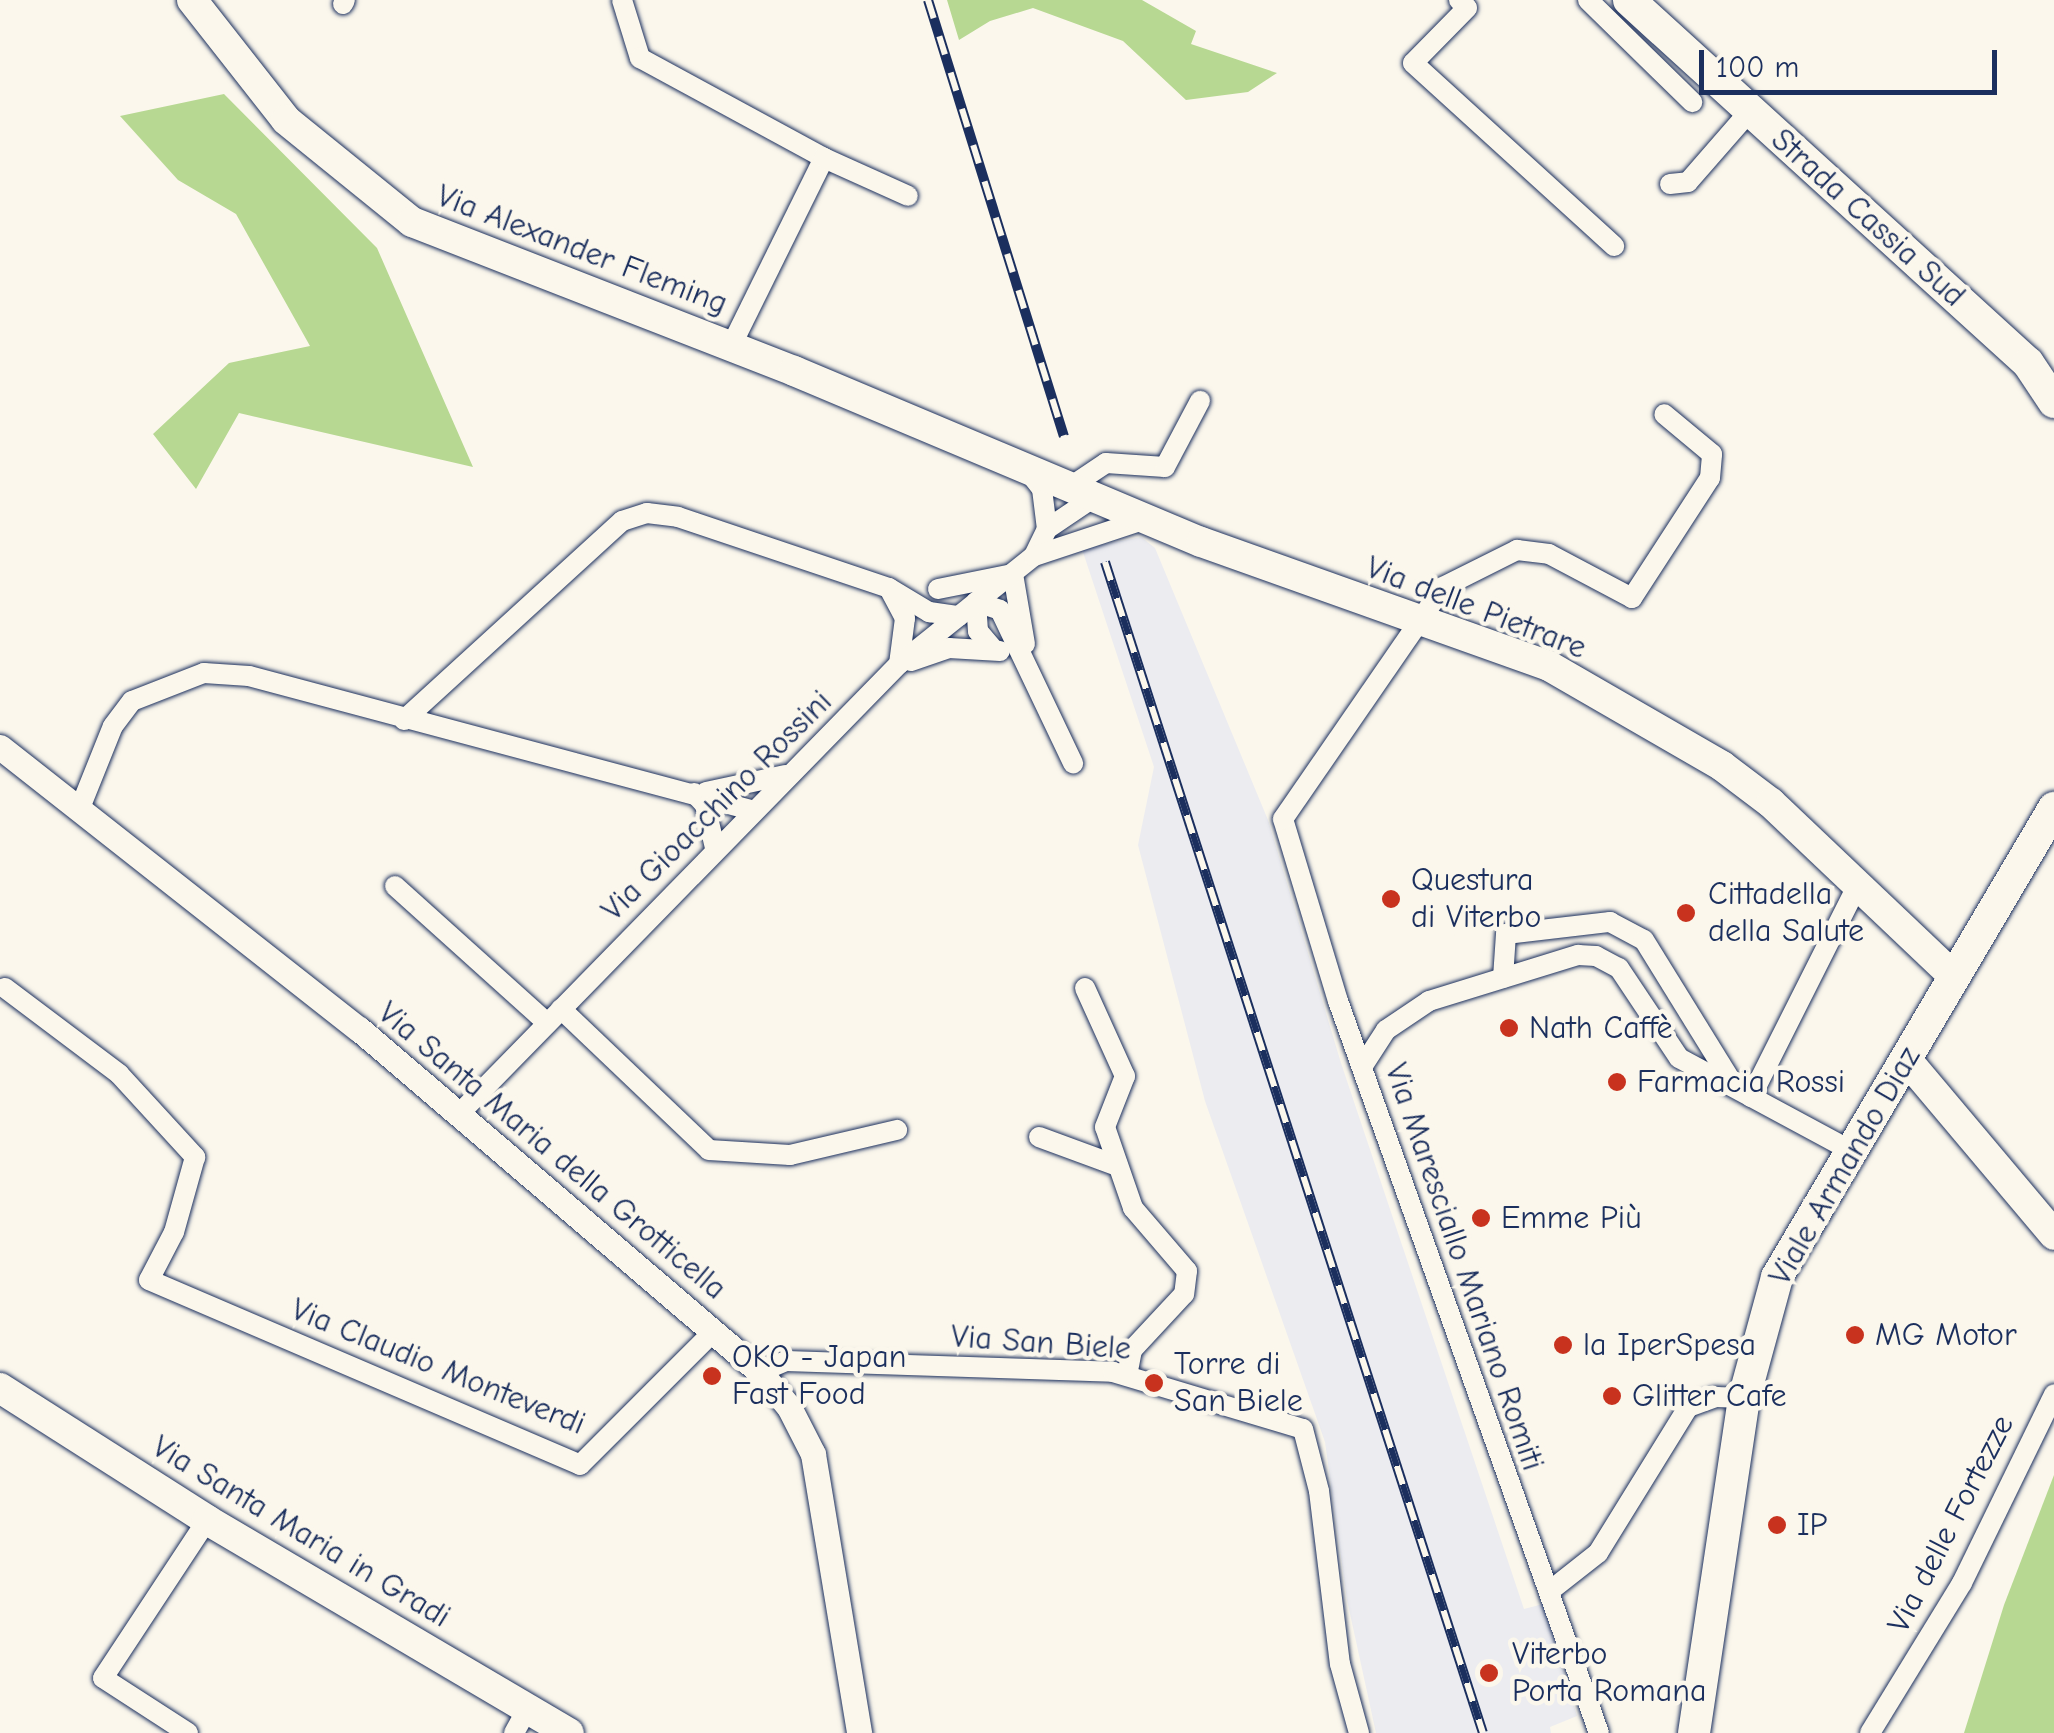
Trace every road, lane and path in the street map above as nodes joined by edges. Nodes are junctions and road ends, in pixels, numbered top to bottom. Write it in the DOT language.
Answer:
graph roads {
  1 [pos="192,0"];
  2 [pos="622,0"];
  3 [pos="1459,0"];
  4 [pos="1588,0"];
  5 [pos="1629,0"];
  6 [pos="1692,102"];
  7 [pos="1750,111"];
  8 [pos="824,158"];
  9 [pos="1670,184"];
  10 [pos="908,196"];
  11 [pos="1614,246"];
  12 [pos="731,346"];
  13 [pos="2049,381"];
  14 [pos="1200,401"];
  15 [pos="1664,414"];
  16 [pos="1021,465"];
  17 [pos="1082,493"];
  18 [pos="1144,520"];
  19 [pos="1047,529"];
  20 [pos="1064,542"];
  21 [pos="1034,556"];
  22 [pos="1014,574"];
  23 [pos="889,588"];
  24 [pos="938,588"];
  25 [pos="976,602"];
  26 [pos="958,616"];
  27 [pos="1416,620"];
  28 [pos="994,650"];
  29 [pos="1028,658"];
  30 [pos="900,664"];
  31 [pos="404,720"];
  32 [pos="0,746"];
  33 [pos="1073,763"];
  34 [pos="787,774"];
  35 [pos="740,788"];
  36 [pos="694,793"];
  37 [pos="80,808"];
  38 [pos="2054,808"];
  39 [pos="751,810"];
  40 [pos="714,848"];
  41 [pos="395,886"];
  42 [pos="1856,888"];
  43 [pos="1952,975"];
  44 [pos="1503,978"];
  45 [pos="5,988"];
  46 [pos="1085,988"];
  47 [pos="554,1016"];
  48 [pos="1906,1060"];
  49 [pos="1362,1067"];
  50 [pos="1743,1092"];
  51 [pos="458,1116"];
  52 [pos="896,1130"];
  53 [pos="1039,1137"];
  54 [pos="1850,1150"];
  55 [pos="1118,1166"];
  56 [pos="2054,1236"];
  57 [pos="712,1332"];
  58 [pos="760,1372"];
  59 [pos="1127,1376"];
  60 [pos="0,1388"];
  61 [pos="2054,1394"];
  62 [pos="1744,1398"];
  63 [pos="207,1520"];
  64 [pos="1551,1590"];
  65 [pos="521,1721"];
  66 [pos="188,1733"];
  67 [pos="569,1733"];
  68 [pos="859,1733"];
  69 [pos="1358,1733"];
  70 [pos="1600,1733"];
  71 [pos="1694,1733"];
  72 [pos="1870,1733"];
  1 -- 12 [label="main road, Via Alexander Fleming"];
  2 -- 8 [label="street"];
  3 -- 11 [label="street"];
  4 -- 6 [label="street"];
  5 -- 7 [label="main road, Strada Cassia Sud"];
  7 -- 9 [label="street"];
  7 -- 13 [label="main road, Strada Cassia Sud"];
  8 -- 10 [label="street"];
  8 -- 12 [label="street"];
  12 -- 16 [label="main road, Via Alexander Fleming"];
  14 -- 17 [label="street"];
  15 -- 27 [label="street"];
  16 -- 17 [label="main road, Via delle Pietrare"];
  16 -- 19 [label="street"];
  17 -- 18 [label="main road, Via delle Pietrare"];
  17 -- 19 [label="street"];
  17 -- 20 [label="street"];
  18 -- 20 [label="street"];
  18 -- 27 [label="main road, Via delle Pietrare"];
  19 -- 21 [label="street"];
  20 -- 21 [label="street"];
  21 -- 22 [label="street, Via Gioacchino Rossini"];
  22 -- 24 [label="street"];
  22 -- 25 [label="street, Via Gioacchino Rossini"];
  22 -- 29 [label="street"];
  23 -- 24 [label="street"];
  23 -- 26 [label="street"];
  23 -- 30 [label="street"];
  23 -- 31 [label="street"];
  24 -- 26 [label="street"];
  25 -- 26 [label="street, Via Gioacchino Rossini"];
  25 -- 28 [label="street"];
  25 -- 29 [label="street"];
  26 -- 30 [label="street, Via Gioacchino Rossini"];
  27 -- 42 [label="main road, Via delle Pietrare"];
  27 -- 49 [label="street, Via Maresciallo Mariano Romiti"];
  28 -- 29 [label="street"];
  28 -- 30 [label="street"];
  29 -- 33 [label="street"];
  30 -- 34 [label="street, Via Gioacchino Rossini"];
  31 -- 36 [label="street"];
  31 -- 37 [label="street"];
  32 -- 37 [label="street, Via Santa Maria della Grotticella"];
  34 -- 35 [label="street"];
  34 -- 39 [label="street, Via Gioacchino Rossini"];
  35 -- 36 [label="street"];
  35 -- 39 [label="street"];
  36 -- 39 [label="street"];
  36 -- 40 [label="street"];
  37 -- 51 [label="street, Via Santa Maria della Grotticella"];
  38 -- 43 [label="main road, Viale Armando Diaz"];
  39 -- 40 [label="street, Via Gioacchino Rossini"];
  40 -- 47 [label="street, Via Gioacchino Rossini"];
  41 -- 47 [label="street"];
  42 -- 43 [label="main road, Via delle Pietrare"];
  42 -- 50 [label="street"];
  43 -- 48 [label="main road, Viale Armando Diaz"];
  44 -- 49 [label="street"];
  44 -- 50 [label="street"];
  44 -- 50 [label="street"];
  45 -- 57 [label="street, Via Claudio Monteverdi"];
  46 -- 55 [label="street"];
  47 -- 51 [label="street, Via Gioacchino Rossini"];
  47 -- 52 [label="street"];
  48 -- 54 [label="main road, Viale Armando Diaz"];
  48 -- 56 [label="main road"];
  49 -- 64 [label="street, Via Maresciallo Mariano Romiti"];
  50 -- 54 [label="street"];
  51 -- 57 [label="street, Via Santa Maria della Grotticella"];
  53 -- 55 [label="street"];
  54 -- 62 [label="main road, Viale Armando Diaz"];
  55 -- 59 [label="street"];
  57 -- 58 [label="street, Via Santa Maria della Grotticella"];
  58 -- 59 [label="street, Via San Biele"];
  58 -- 68 [label="street, Via Santa Maria della Grotticella"];
  59 -- 69 [label="street, Via San Biele"];
  60 -- 63 [label="main road, Via Santa Maria in Gradi"];
  61 -- 72 [label="street, Via delle Fortezze"];
  62 -- 64 [label="street"];
  62 -- 71 [label="main road, Viale Armando Diaz"];
  63 -- 65 [label="main road, Via Santa Maria in Gradi"];
  63 -- 66 [label="street"];
  64 -- 70 [label="street, Via Maresciallo Mariano Romiti"];
  65 -- 67 [label="main road, Via Santa Maria in Gradi"];
}
